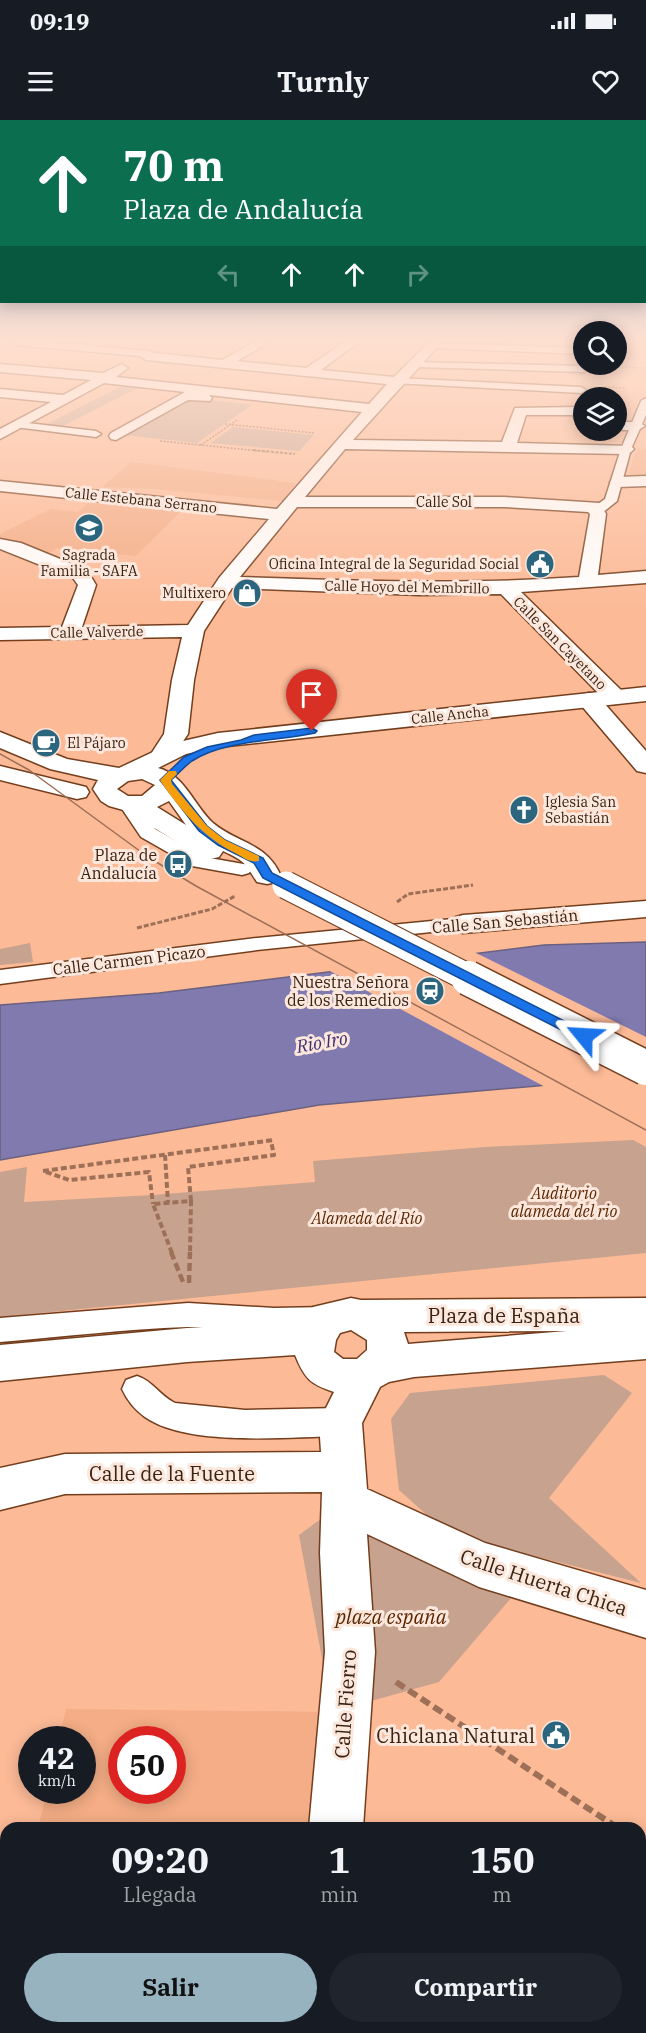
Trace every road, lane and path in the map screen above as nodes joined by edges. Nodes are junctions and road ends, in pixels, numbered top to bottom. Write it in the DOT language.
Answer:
graph roads {
  1 [pos="76,431"];
  2 [pos="124,431"];
  3 [pos="220,431"];
  4 [pos="297,431"];
  5 [pos="353,431"];
  6 [pos="513,431"];
  7 [pos="637,431"];
  8 [pos="96,434"];
  9 [pos="322,434"];
  10 [pos="116,436"];
  11 [pos="182,443"];
  12 [pos="341,444"];
  13 [pos="201,445"];
  14 [pos="508,446"];
  15 [pos="626,448"];
  16 [pos="302,454"];
  17 [pos="646,481"];
  18 [pos="618,482"];
  19 [pos="0,486"];
  20 [pos="288,508"];
  21 [pos="596,508"];
  22 [pos="0,544"];
  23 [pos="646,577"];
  24 [pos="226,582"];
  25 [pos="587,583"];
  26 [pos="506,588"];
  27 [pos="194,631"];
  28 [pos="70,632"];
  29 [pos="0,634"];
  30 [pos="646,693"];
  31 [pos="615,697"];
  32 [pos="589,700"];
  33 [pos="254,738"];
  34 [pos="2,740"];
  35 [pos="164,754"];
  36 [pos="646,766"];
  37 [pos="0,773"];
  38 [pos="126,773"];
  39 [pos="166,782"];
  40 [pos="124,801"];
  41 [pos="265,877"];
  42 [pos="212,909"];
  43 [pos="646,909"];
  44 [pos="463,924"];
  45 [pos="135,929"];
  46 [pos="257,944"];
  47 [pos="0,977"];
  48 [pos="646,1068"];
  49 [pos="165,1155"];
  50 [pos="191,1201"];
  51 [pos="168,1203"];
  52 [pos="153,1204"];
  53 [pos="188,1306"];
  54 [pos="646,1314"];
  55 [pos="334,1324"];
  56 [pos="0,1330"];
  57 [pos="646,1342"];
  58 [pos="0,1363"];
  59 [pos="373,1370"];
  60 [pos="137,1389"];
  61 [pos="340,1422"];
  62 [pos="345,1486"];
  63 [pos="0,1489"];
  64 [pos="646,1614"];
  65 [pos="350,1652"];
  66 [pos="336,1822"];
  67 [pos="609,1822"];
  1 -- 8 [label="lane"];
  2 -- 10 [label="street"];
  3 -- 13 [label="path"];
  4 -- 9 [label="path"];
  5 -- 12 [label="street"];
  6 -- 14 [label="street"];
  7 -- 15 [label="lane"];
  11 -- 13 [label="path"];
  12 -- 14 [label="street"];
  12 -- 20 [label="street"];
  13 -- 16 [label="path"];
  14 -- 15 [label="street"];
  15 -- 18 [label="lane"];
  17 -- 18 [label="street"];
  18 -- 21 [label="lane"];
  19 -- 20 [label="street, Calle Estebana Serrano"];
  20 -- 21 [label="street, Calle Sol"];
  20 -- 24 [label="street"];
  21 -- 25 [label="street"];
  22 -- 28 [label="street"];
  23 -- 25 [label="street, Calle Hoyo del Membrillo"];
  24 -- 26 [label="street, Calle Hoyo del Membrillo"];
  24 -- 27 [label="street"];
  25 -- 26 [label="street, Calle Hoyo del Membrillo"];
  26 -- 31 [label="street, Calle San Cayetano"];
  27 -- 28 [label="street, Calle Valverde"];
  27 -- 35 [label="street"];
  28 -- 29 [label="street, Calle Valverde"];
  30 -- 31 [label="street, Calle Ancha"];
  31 -- 32 [label="street, Calle Ancha"];
  32 -- 33 [label="street, Calle Ancha"];
  32 -- 36 [label="street"];
  33 -- 35 [label="street"];
  33 -- 39 [label="street"];
  34 -- 38 [label="street"];
  35 -- 38 [label="street"];
  37 -- 40 [label="street"];
  38 -- 39 [label="street"];
  38 -- 40 [label="street"];
  39 -- 40 [label="street"];
  39 -- 41 [label="street"];
  40 -- 41 [label="street"];
  41 -- 48 [label="street, bridge"];
  42 -- 45 [label="path"];
  43 -- 44 [label="street, Calle San Sebastián"];
  44 -- 46 [label="lane, Calle San Sebastián"];
  46 -- 47 [label="lane, Calle Carmen Picazo"];
  49 -- 50 [label="path"];
  49 -- 51 [label="path"];
  49 -- 52 [label="path"];
  50 -- 51 [label="path"];
  50 -- 53 [label="path"];
  51 -- 52 [label="path"];
  52 -- 53 [label="path"];
  53 -- 55 [label="lane"];
  53 -- 56 [label="lane"];
  54 -- 55 [label="street, Plaza de España"];
  55 -- 58 [label="street"];
  55 -- 59 [label="street"];
  55 -- 59 [label="street"];
  57 -- 59 [label="street, Plaza de España"];
  59 -- 61 [label="street"];
  60 -- 61 [label="lane"];
  61 -- 62 [label="street"];
  62 -- 63 [label="street, Calle de la Fuente"];
  62 -- 64 [label="street, Calle Huerta Chica"];
  62 -- 65 [label="street, Calle Fierro"];
  65 -- 66 [label="street, Calle Fierro"];
  65 -- 67 [label="path"];
}
